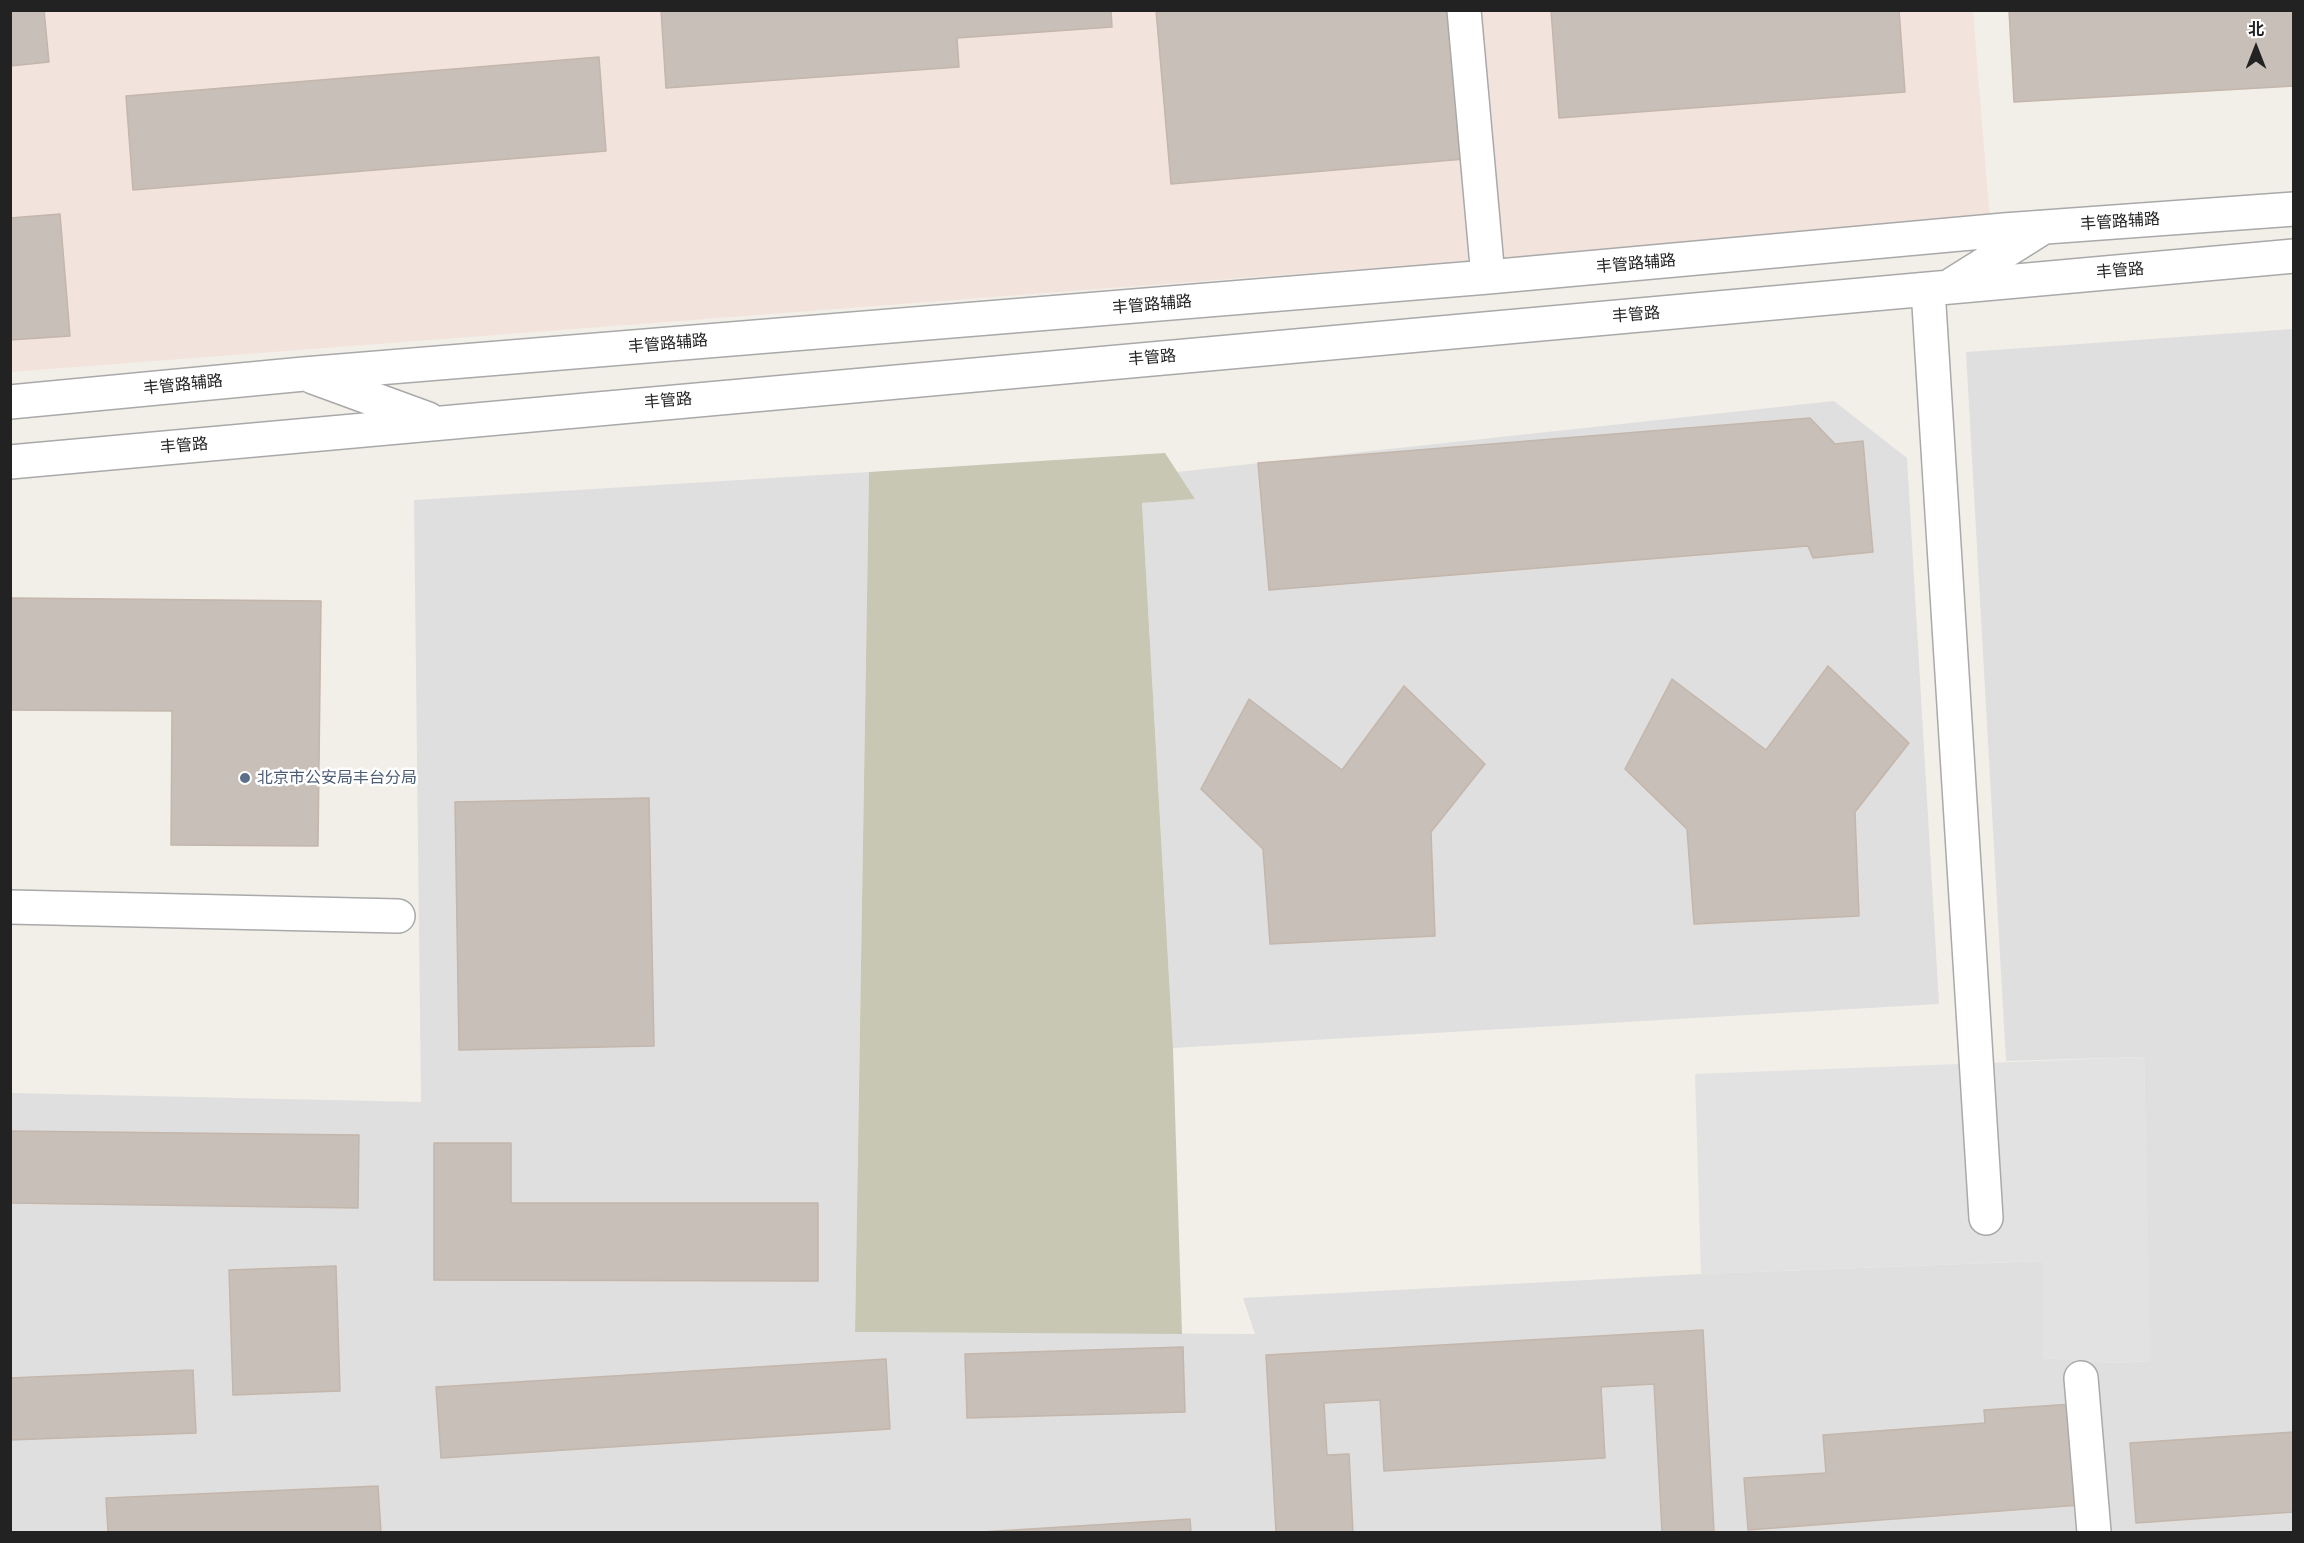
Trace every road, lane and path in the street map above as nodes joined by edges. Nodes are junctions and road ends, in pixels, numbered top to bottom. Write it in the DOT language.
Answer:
graph roads {
  1 [pos="1464,10"];
  2 [pos="2294,209"];
  3 [pos="2043,228"];
  4 [pos="2294,256"];
  5 [pos="1488,277"];
  6 [pos="1938,288"];
  7 [pos="304,374"];
  8 [pos="10,402"];
  9 [pos="435,422"];
  10 [pos="10,462"];
  11 [pos="10,907"];
  12 [pos="398,916"];
  13 [pos="1986,1218"];
  14 [pos="2081,1378"];
  15 [pos="2094,1533"];
  1 -- 5 [label="street"];
  2 -- 3 [label="street, 丰管路辅路"];
  3 -- 5 [label="street, 丰管路辅路"];
  3 -- 6 [label="street"];
  4 -- 6 [label="street, 丰管路"];
  5 -- 7 [label="street, 丰管路辅路"];
  6 -- 9 [label="street, 丰管路"];
  6 -- 13 [label="street"];
  7 -- 8 [label="street, 丰管路辅路"];
  7 -- 9 [label="street"];
  9 -- 10 [label="street, 丰管路"];
  11 -- 12 [label="street"];
  14 -- 15 [label="street"];
}
